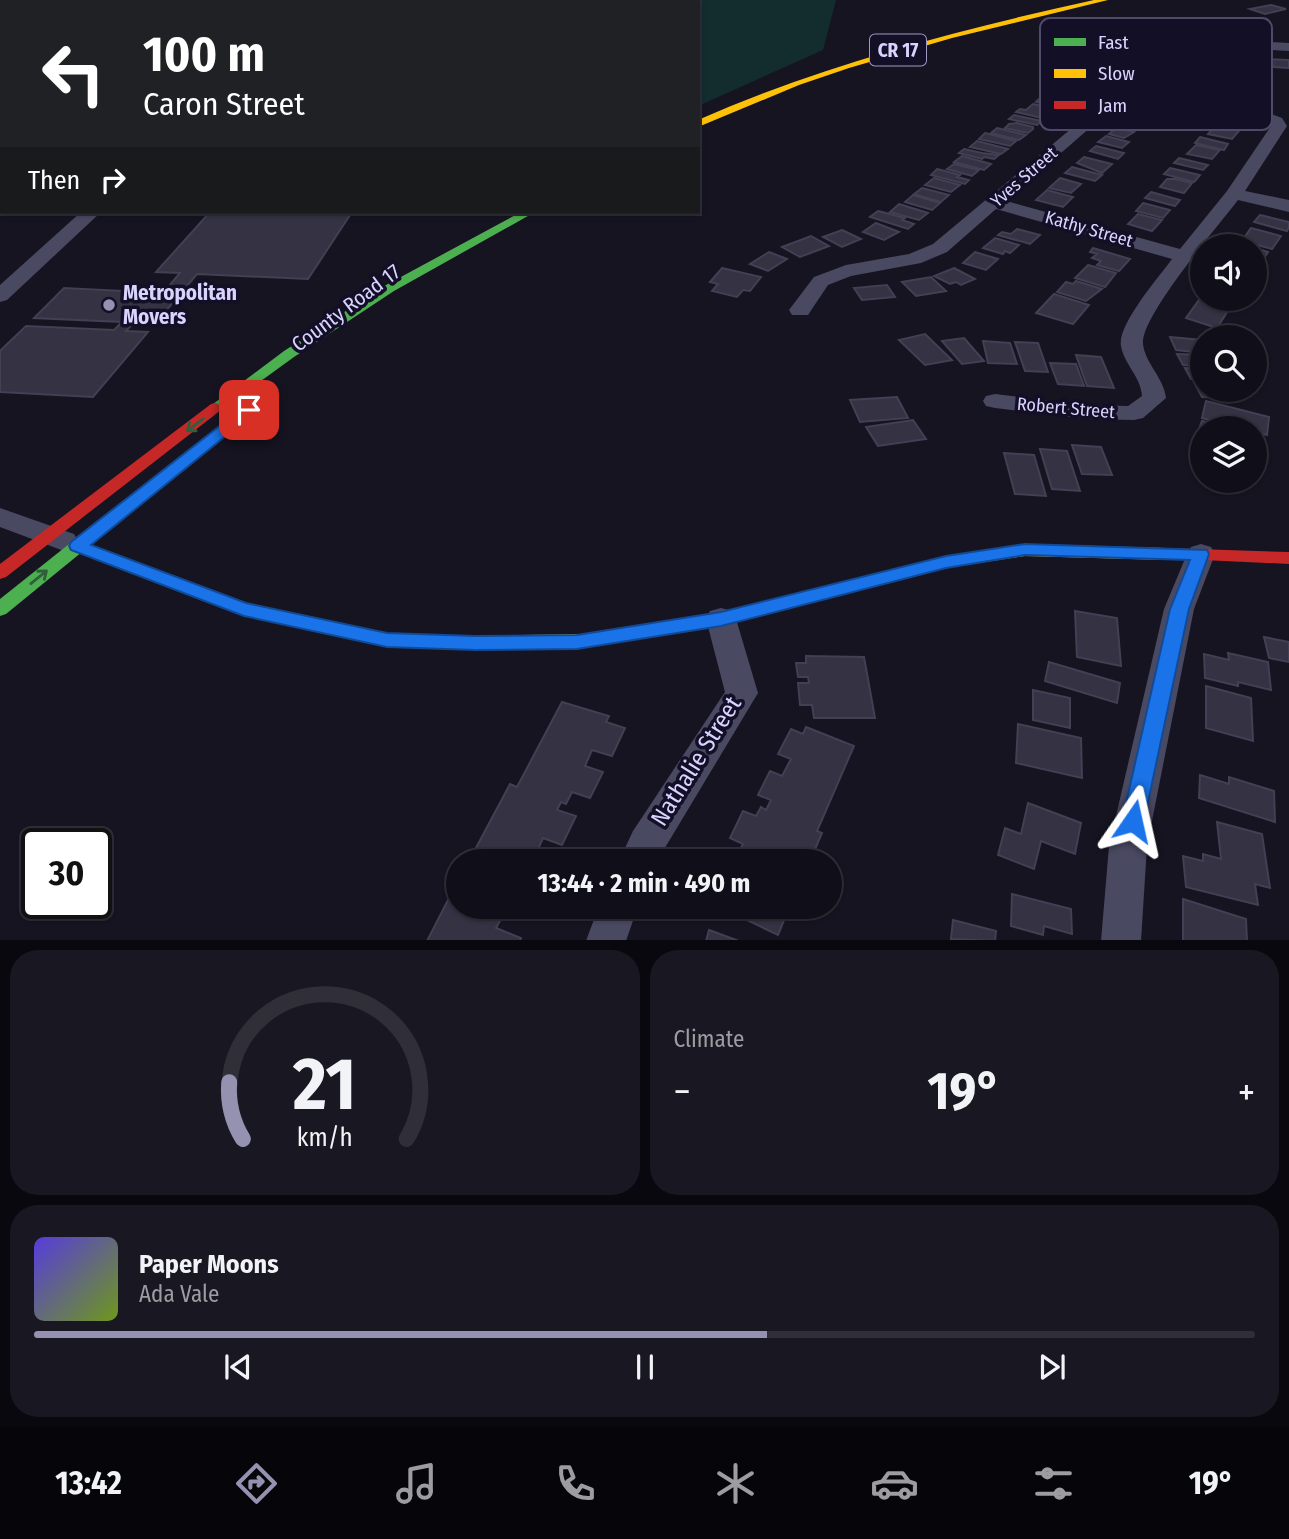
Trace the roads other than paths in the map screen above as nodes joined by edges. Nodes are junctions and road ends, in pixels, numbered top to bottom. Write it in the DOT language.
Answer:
graph roads {
  1 [pos="1104,0"];
  2 [pos="1272,120"];
  3 [pos="700,123"];
  4 [pos="1078,130"];
  5 [pos="1234,194"];
  6 [pos="994,203"];
  7 [pos="1289,206"];
  8 [pos="90,214"];
  9 [pos="525,214"];
  10 [pos="456,253"];
  11 [pos="1184,256"];
  12 [pos="0,296"];
  13 [pos="800,310"];
  14 [pos="319,355"];
  15 [pos="995,401"];
  16 [pos="121,512"];
  17 [pos="0,517"];
  18 [pos="48,535"];
  19 [pos="77,546"];
  20 [pos="1201,554"];
  21 [pos="1289,558"];
  22 [pos="0,573"];
  23 [pos="0,609"];
  24 [pos="1179,609"];
  25 [pos="721,619"];
  26 [pos="643,849"];
  27 [pos="615,919"];
  28 [pos="606,940"];
  29 [pos="1121,940"];
  1 -- 3 [label="main road, CR 17"];
  2 -- 5 [label="street, Robert Street"];
  4 -- 6 [label="street, Yves Street"];
  5 -- 7 [label="street"];
  5 -- 11 [label="street, Robert Street"];
  6 -- 11 [label="street, Kathy Street"];
  6 -- 13 [label="street, Yves Street"];
  8 -- 12 [label="street"];
  9 -- 10 [label="main road, County Road 17"];
  10 -- 14 [label="main road, County Road 17"];
  10 -- 18 [label="main road, County Road 17, one-way"];
  11 -- 15 [label="street, Robert Street"];
  16 -- 19 [label="main road"];
  17 -- 18 [label="street"];
  18 -- 19 [label="street"];
  18 -- 22 [label="main road, County Road 17"];
  23 -- 19 [label="main road, one-way"];
  19 -- 25 [label="main road"];
  20 -- 21 [label="main road"];
  20 -- 24 [label="street"];
  20 -- 25 [label="main road"];
  24 -- 29 [label="street"];
  25 -- 26 [label="street, Nathalie Street"];
  27 -- 28 [label="street"];
}
